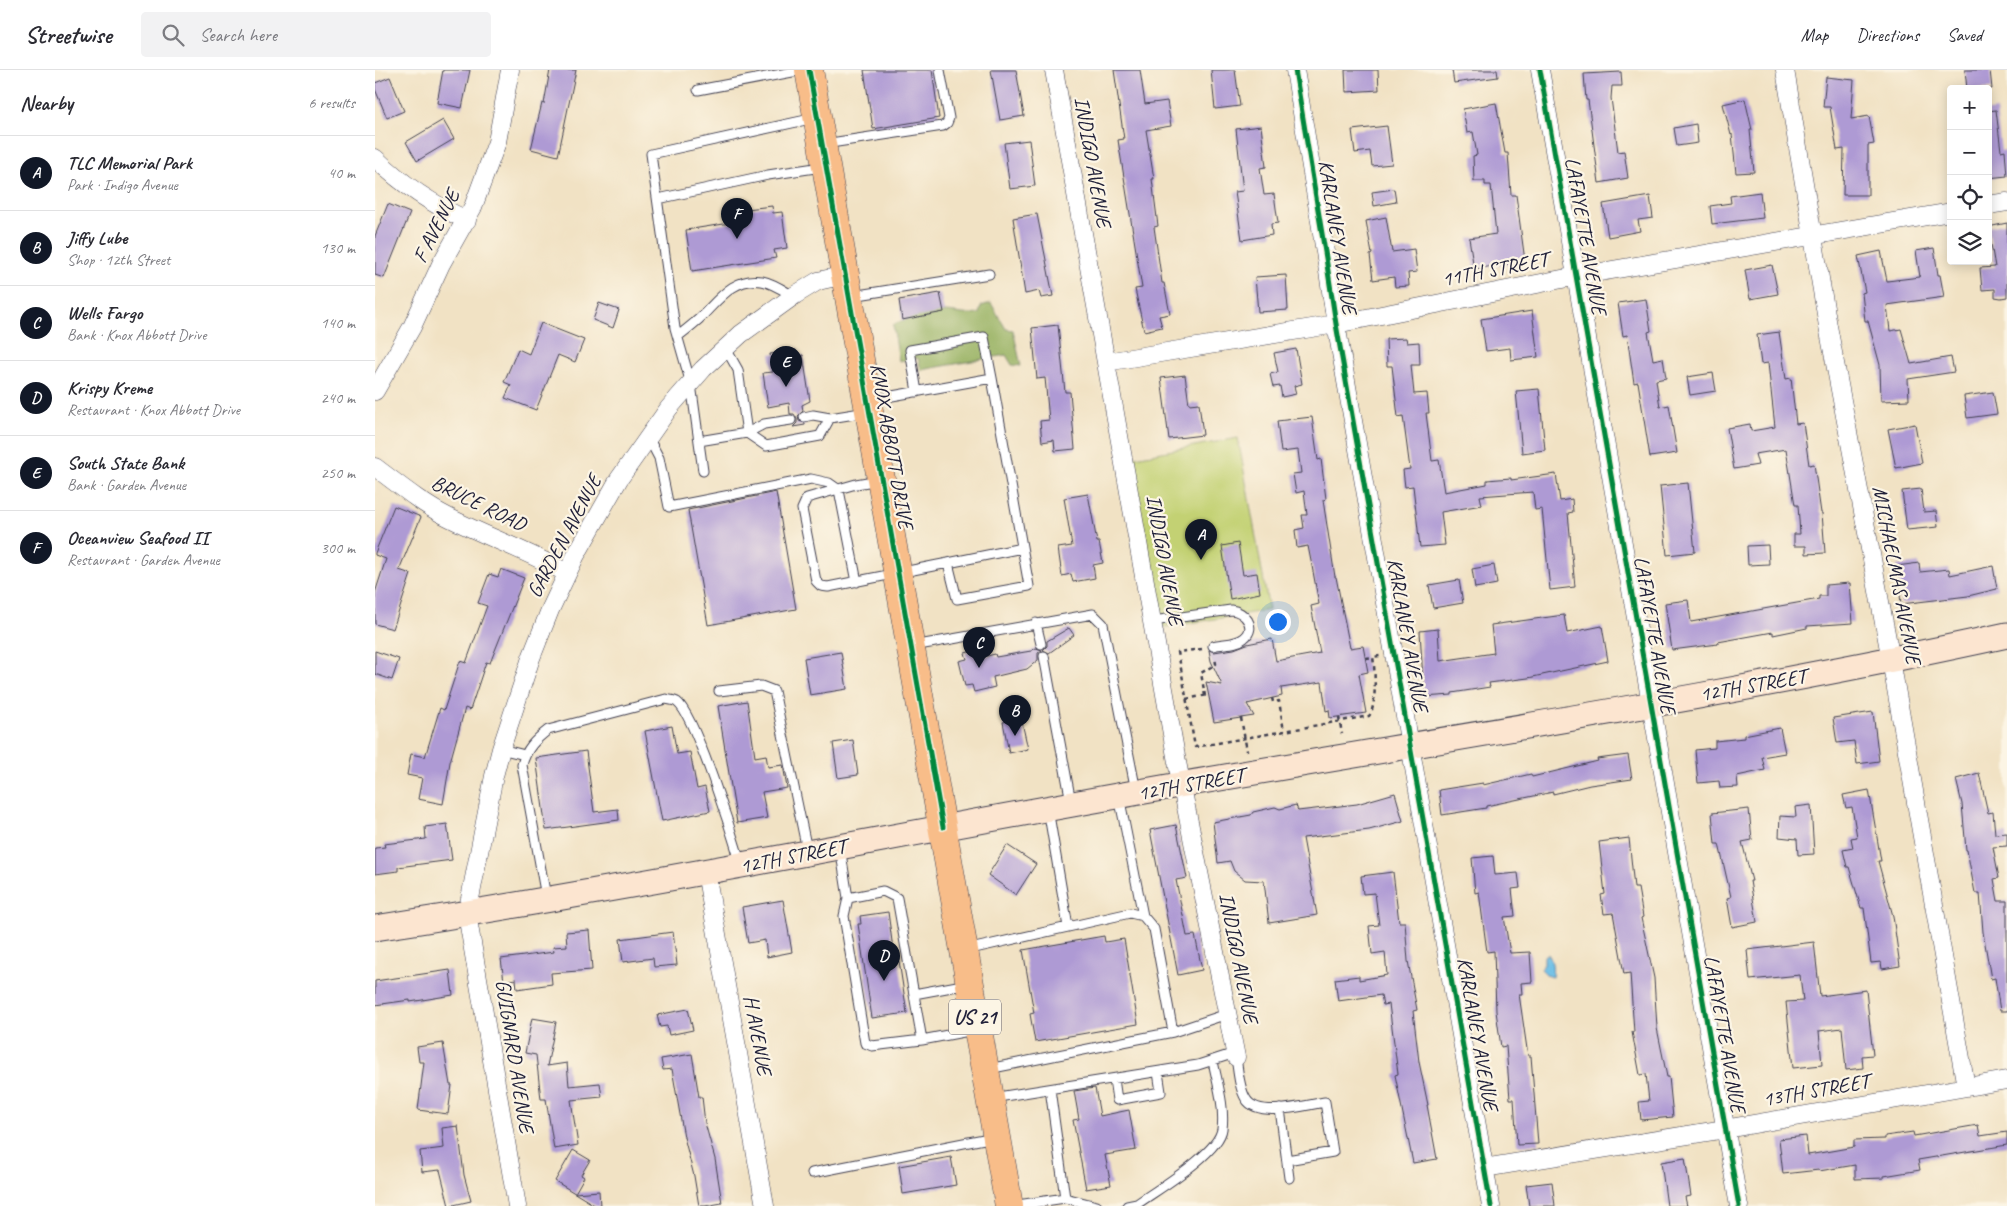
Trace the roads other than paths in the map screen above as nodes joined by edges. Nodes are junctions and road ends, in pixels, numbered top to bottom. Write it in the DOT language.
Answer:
graph roads {
  1 [pos="510,70"];
  2 [pos="803,70"];
  3 [pos="809,70"];
  4 [pos="940,70"];
  5 [pos="1054,70"];
  6 [pos="1295,70"];
  7 [pos="1540,70"];
  8 [pos="1785,70"];
  9 [pos="698,90"];
  10 [pos="817,118"];
  11 [pos="824,156"];
  12 [pos="375,158"];
  13 [pos="658,200"];
  14 [pos="2007,202"];
  15 [pos="1992,204"];
  16 [pos="1947,213"];
  17 [pos="467,220"];
  18 [pos="1813,236"];
  19 [pos="989,274"];
  20 [pos="1577,276"];
  21 [pos="847,286"];
  22 [pos="793,296"];
  23 [pos="1335,324"];
  24 [pos="678,336"];
  25 [pos="725,347"];
  26 [pos="1106,362"];
  27 [pos="991,378"];
  28 [pos="691,384"];
  29 [pos="375,391"];
  30 [pos="917,392"];
  31 [pos="868,406"];
  32 [pos="804,417"];
  33 [pos="830,418"];
  34 [pos="791,420"];
  35 [pos="747,433"];
  36 [pos="648,436"];
  37 [pos="699,441"];
  38 [pos="375,467"];
  39 [pos="703,471"];
  40 [pos="881,480"];
  41 [pos="839,490"];
  42 [pos="1023,548"];
  43 [pos="949,563"];
  44 [pos="567,573"];
  45 [pos="898,574"];
  46 [pos="857,582"];
  47 [pos="1153,622"];
  48 [pos="1036,623"];
  49 [pos="2007,635"];
  50 [pos="1041,644"];
  51 [pos="1213,646"];
  52 [pos="911,647"];
  53 [pos="1044,656"];
  54 [pos="1891,660"];
  55 [pos="719,692"];
  56 [pos="1651,704"];
  57 [pos="1411,747"];
  58 [pos="501,749"];
  59 [pos="525,756"];
  60 [pos="1182,785"];
  61 [pos="1128,794"];
  62 [pos="1060,806"];
  63 [pos="943,827"];
  64 [pos="840,847"];
  65 [pos="807,853"];
  66 [pos="742,866"];
  67 [pos="706,872"];
  68 [pos="848,898"];
  69 [pos="546,900"];
  70 [pos="467,914"];
  71 [pos="1143,916"];
  72 [pos="1068,927"];
  73 [pos="375,928"];
  74 [pos="964,950"];
  75 [pos="969,983"];
  76 [pos="914,994"];
  77 [pos="1227,1014"];
  78 [pos="978,1029"];
  79 [pos="1173,1032"];
  80 [pos="922,1040"];
  81 [pos="1235,1055"];
  82 [pos="1213,1060"];
  83 [pos="985,1070"];
  84 [pos="1158,1072"];
  85 [pos="1114,1079"];
  86 [pos="2007,1080"];
  87 [pos="1966,1087"];
  88 [pos="1050,1089"];
  89 [pos="990,1099"];
  90 [pos="1280,1109"];
  91 [pos="1725,1129"];
  92 [pos="997,1136"];
  93 [pos="1287,1160"];
  94 [pos="1484,1168"];
  95 [pos="812,1172"];
  96 [pos="1289,1178"];
  97 [pos="1065,1198"];
  98 [pos="517,1206"];
  99 [pos="765,1206"];
  100 [pos="1010,1206"];
  101 [pos="1097,1206"];
  102 [pos="1127,1206"];
  103 [pos="1491,1206"];
  104 [pos="1739,1206"];
  1 -- 17 [label="street, F AVENUE"];
  2 -- 9 [label="lane"];
  3 -- 10 [label="main road, KNOX ABBOTT DRIVE / US 21"];
  4 -- 11 [label="lane"];
  5 -- 26 [label="street, INDIGO AVENUE"];
  6 -- 23 [label="street, KARLANEY AVENUE"];
  7 -- 20 [label="street, LAFAYETTE AVENUE"];
  8 -- 18 [label="street, MICHAELMAS AVENUE"];
  10 -- 11 [label="main road, KNOX ABBOTT DRIVE / US 21"];
  10 -- 13 [label="lane"];
  11 -- 13 [label="lane"];
  11 -- 21 [label="main road, KNOX ABBOTT DRIVE / US 21"];
  12 -- 17 [label="street"];
  13 -- 24 [label="lane"];
  14 -- 15 [label="street"];
  16 -- 18 [label="street, 11TH STREET"];
  17 -- 29 [label="street, F AVENUE"];
  18 -- 20 [label="street, 11TH STREET"];
  18 -- 54 [label="street, MICHAELMAS AVENUE"];
  19 -- 21 [label="lane"];
  20 -- 23 [label="street, 11TH STREET"];
  20 -- 56 [label="street, LAFAYETTE AVENUE"];
  21 -- 22 [label="street, GARDEN AVENUE"];
  21 -- 31 [label="main road, KNOX ABBOTT DRIVE / US 21"];
  22 -- 24 [label="lane"];
  22 -- 25 [label="street, GARDEN AVENUE"];
  23 -- 26 [label="street, 11TH STREET"];
  23 -- 57 [label="street, KARLANEY AVENUE"];
  24 -- 28 [label="lane"];
  25 -- 28 [label="street, GARDEN AVENUE"];
  25 -- 35 [label="lane"];
  26 -- 47 [label="street, INDIGO AVENUE"];
  27 -- 30 [label="lane"];
  27 -- 30 [label="lane"];
  27 -- 42 [label="lane"];
  28 -- 36 [label="street, GARDEN AVENUE"];
  28 -- 37 [label="lane"];
  30 -- 31 [label="lane"];
  31 -- 33 [label="lane"];
  31 -- 40 [label="main road, KNOX ABBOTT DRIVE / US 21"];
  32 -- 33 [label="lane"];
  33 -- 35 [label="lane"];
  34 -- 35 [label="lane"];
  35 -- 37 [label="lane"];
  36 -- 41 [label="lane"];
  36 -- 44 [label="street, GARDEN AVENUE"];
  37 -- 39 [label="lane"];
  38 -- 44 [label="street, BRUCE ROAD"];
  40 -- 41 [label="lane"];
  40 -- 45 [label="main road, KNOX ABBOTT DRIVE / US 21"];
  41 -- 46 [label="lane"];
  41 -- 46 [label="lane"];
  42 -- 43 [label="lane"];
  42 -- 43 [label="lane"];
  43 -- 45 [label="lane"];
  44 -- 58 [label="street, GARDEN AVENUE"];
  45 -- 46 [label="lane"];
  45 -- 52 [label="main road, KNOX ABBOTT DRIVE / US 21"];
  47 -- 51 [label="lane"];
  47 -- 60 [label="street, INDIGO AVENUE"];
  48 -- 50 [label="lane"];
  48 -- 52 [label="lane"];
  48 -- 61 [label="lane"];
  49 -- 54 [label="main road, 12TH STREET"];
  52 -- 63 [label="main road, KNOX ABBOTT DRIVE / US 21"];
  53 -- 62 [label="lane"];
  54 -- 56 [label="main road, 12TH STREET"];
  54 -- 87 [label="street, MICHAELMAS AVENUE"];
  55 -- 65 [label="lane"];
  56 -- 57 [label="main road, 12TH STREET"];
  56 -- 91 [label="street, LAFAYETTE AVENUE"];
  57 -- 60 [label="main road, 12TH STREET"];
  57 -- 94 [label="street, KARLANEY AVENUE"];
  58 -- 59 [label="lane"];
  58 -- 70 [label="street, GARDEN AVENUE"];
  59 -- 66 [label="lane"];
  59 -- 69 [label="lane"];
  60 -- 61 [label="main road, 12TH STREET"];
  60 -- 77 [label="street, INDIGO AVENUE"];
  61 -- 62 [label="main road, 12TH STREET"];
  61 -- 71 [label="lane"];
  62 -- 63 [label="main road, 12TH STREET"];
  62 -- 72 [label="lane"];
  63 -- 64 [label="main road, 12TH STREET"];
  63 -- 74 [label="main road, KNOX ABBOTT DRIVE / US 21"];
  64 -- 65 [label="main road, 12TH STREET"];
  64 -- 68 [label="lane"];
  65 -- 66 [label="main road, 12TH STREET"];
  66 -- 67 [label="main road, 12TH STREET"];
  67 -- 69 [label="main road, 12TH STREET"];
  67 -- 99 [label="street, H AVENUE"];
  68 -- 76 [label="lane"];
  68 -- 80 [label="lane"];
  69 -- 70 [label="main road, 12TH STREET"];
  70 -- 73 [label="main road, 12TH STREET"];
  70 -- 98 [label="street, GUIGNARD AVENUE"];
  71 -- 72 [label="lane"];
  71 -- 79 [label="lane"];
  72 -- 74 [label="lane"];
  74 -- 75 [label="main road, KNOX ABBOTT DRIVE / US 21"];
  75 -- 76 [label="lane"];
  75 -- 78 [label="main road, KNOX ABBOTT DRIVE / US 21"];
  76 -- 80 [label="lane"];
  77 -- 79 [label="lane"];
  77 -- 81 [label="street, INDIGO AVENUE"];
  78 -- 80 [label="lane"];
  78 -- 83 [label="main road, KNOX ABBOTT DRIVE / US 21"];
  79 -- 83 [label="lane"];
  81 -- 82 [label="lane"];
  81 -- 90 [label="lane"];
  82 -- 84 [label="lane"];
  82 -- 102 [label="lane"];
  83 -- 89 [label="main road, KNOX ABBOTT DRIVE / US 21"];
  84 -- 85 [label="lane"];
  84 -- 85 [label="lane"];
  85 -- 88 [label="lane"];
  86 -- 87 [label="street, 13TH STREET"];
  87 -- 91 [label="street, 13TH STREET"];
  88 -- 89 [label="lane"];
  88 -- 97 [label="lane"];
  89 -- 92 [label="main road, KNOX ABBOTT DRIVE / US 21"];
  90 -- 93 [label="lane"];
  90 -- 93 [label="lane"];
  91 -- 94 [label="street, 13TH STREET"];
  91 -- 104 [label="street, LAFAYETTE AVENUE"];
  92 -- 95 [label="lane"];
  92 -- 100 [label="main road, KNOX ABBOTT DRIVE / US 21"];
  93 -- 96 [label="lane"];
  94 -- 103 [label="street, KARLANEY AVENUE"];
  97 -- 100 [label="lane"];
  97 -- 101 [label="lane"];
}
